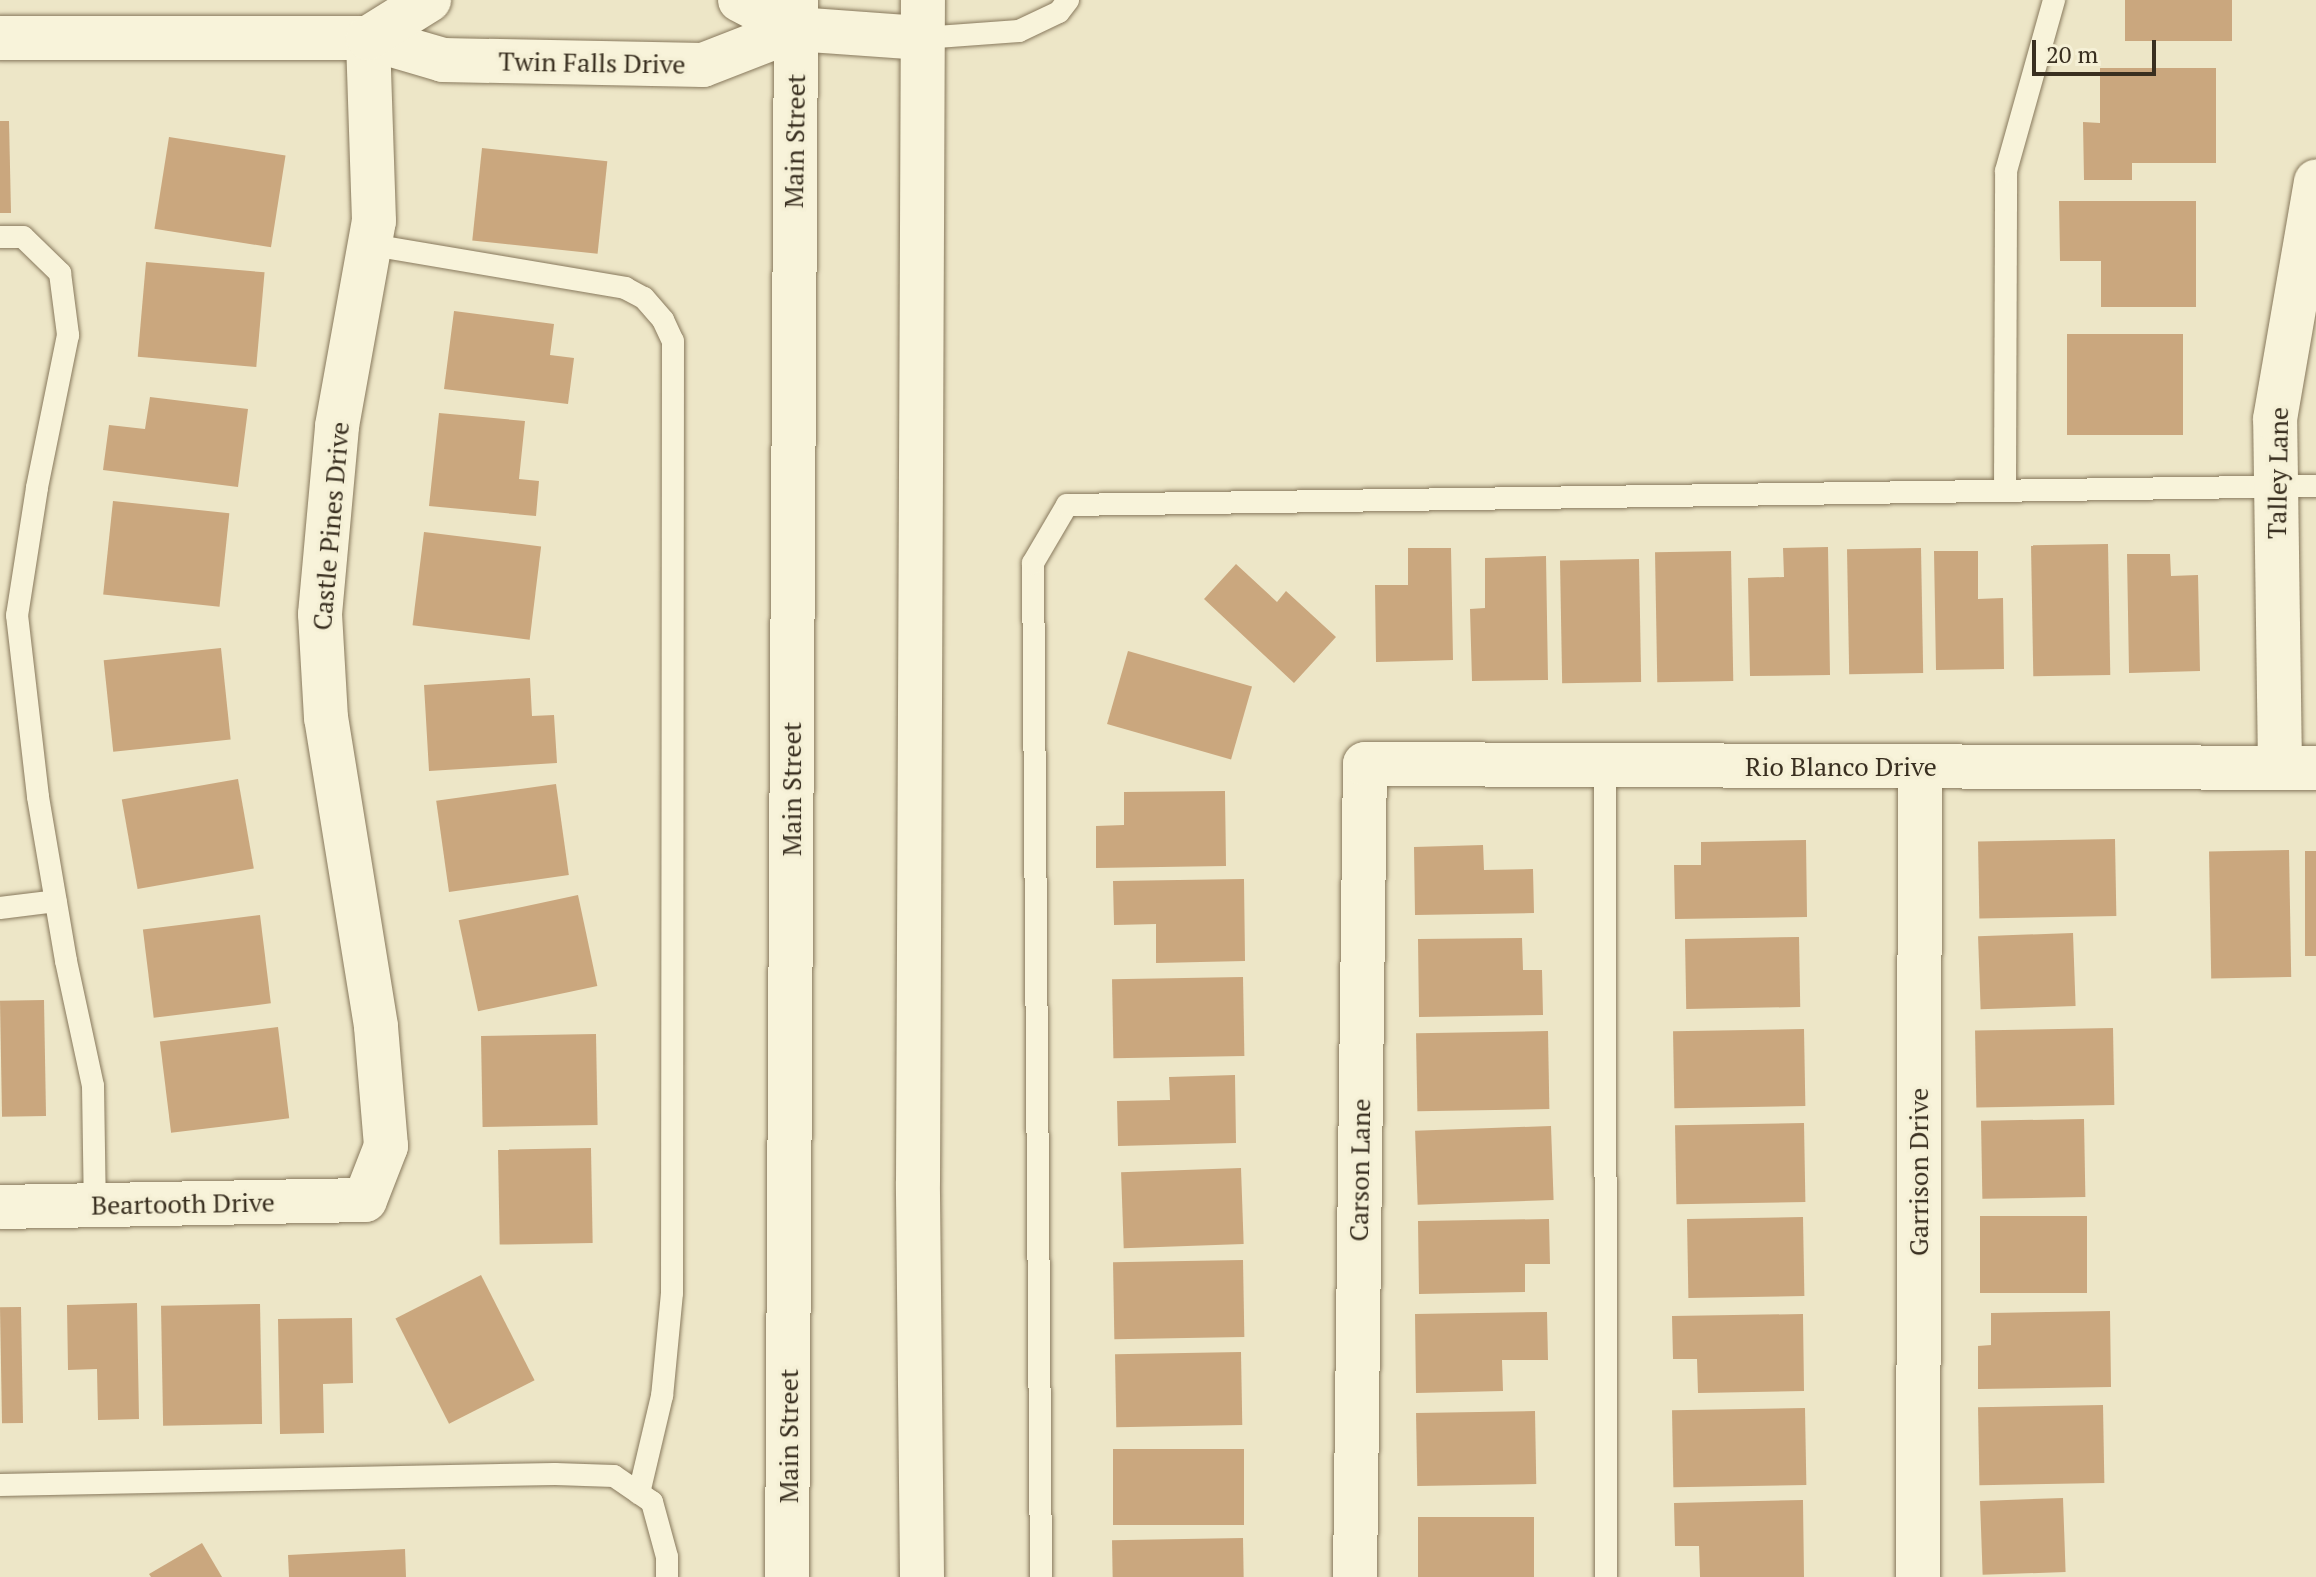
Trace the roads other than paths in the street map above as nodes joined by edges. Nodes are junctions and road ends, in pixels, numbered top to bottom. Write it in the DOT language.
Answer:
graph roads {
  1 [pos="429,0"];
  2 [pos="740,0"];
  3 [pos="1068,0"];
  4 [pos="2054,0"];
  5 [pos="796,14"];
  6 [pos="923,19"];
  7 [pos="0,38"];
  8 [pos="368,38"];
  9 [pos="2316,183"];
  10 [pos="0,237"];
  11 [pos="372,245"];
  12 [pos="2296,486"];
  13 [pos="2005,490"];
  14 [pos="1365,764"];
  15 [pos="1605,765"];
  16 [pos="1920,767"];
  17 [pos="2298,768"];
  18 [pos="56,901"];
  19 [pos="0,908"];
  20 [pos="365,1200"];
  21 [pos="0,1207"];
  22 [pos="95,1207"];
  23 [pos="0,1485"];
  24 [pos="639,1493"];
  25 [pos="667,1577"];
  26 [pos="787,1577"];
  27 [pos="922,1577"];
  28 [pos="1041,1577"];
  29 [pos="1355,1577"];
  30 [pos="1606,1577"];
  31 [pos="1918,1577"];
  1 -- 8 [label="street"];
  2 -- 5 [label="street"];
  3 -- 6 [label="lane"];
  4 -- 13 [label="lane"];
  5 -- 6 [label="street"];
  5 -- 8 [label="street, Twin Falls Drive"];
  5 -- 26 [label="street, Main Street"];
  6 -- 27 [label="street"];
  7 -- 8 [label="street, Twin Falls Drive"];
  8 -- 11 [label="street, Castle Pines Drive"];
  9 -- 12 [label="street, Talley Lane"];
  10 -- 18 [label="lane"];
  11 -- 20 [label="street, Castle Pines Drive"];
  11 -- 24 [label="lane"];
  12 -- 13 [label="lane"];
  12 -- 17 [label="street, Talley Lane"];
  13 -- 28 [label="lane"];
  14 -- 15 [label="street, Rio Blanco Drive"];
  14 -- 29 [label="street, Carson Lane"];
  15 -- 16 [label="street, Rio Blanco Drive"];
  15 -- 30 [label="lane"];
  16 -- 17 [label="street, Rio Blanco Drive"];
  16 -- 31 [label="street, Garrison Drive"];
  18 -- 19 [label="lane"];
  18 -- 22 [label="lane"];
  20 -- 22 [label="street, Beartooth Drive"];
  21 -- 22 [label="street, Beartooth Drive"];
  23 -- 24 [label="lane"];
  24 -- 25 [label="lane"];
}
